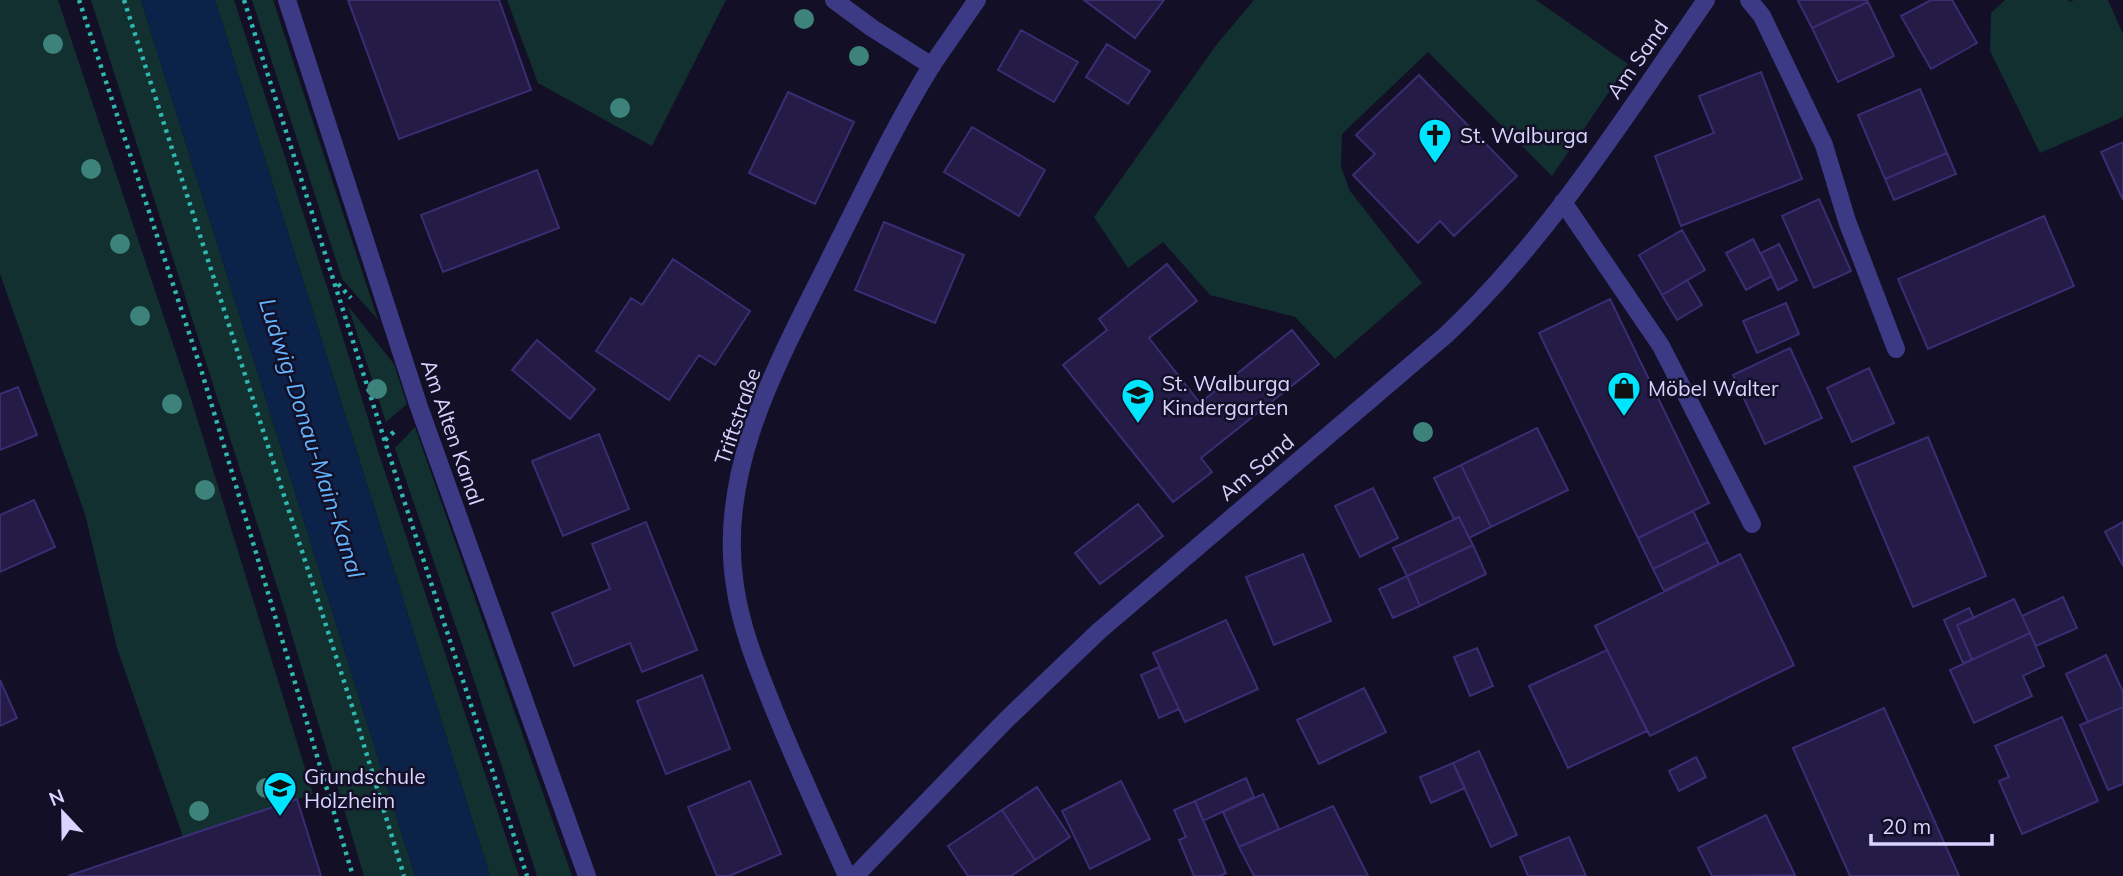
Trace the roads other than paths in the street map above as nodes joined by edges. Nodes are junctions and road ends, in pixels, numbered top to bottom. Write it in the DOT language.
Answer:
graph roads {
  1 [pos="287,0"];
  2 [pos="834,0"];
  3 [pos="977,0"];
  4 [pos="1706,0"];
  5 [pos="1749,0"];
  6 [pos="932,66"];
  7 [pos="1563,202"];
  8 [pos="1896,349"];
  9 [pos="1752,524"];
  10 [pos="587,876"];
  11 [pos="847,876"];
  12 [pos="855,876"];
  1 -- 10 [label="street, Am Alten Kanal"];
  2 -- 6 [label="street"];
  3 -- 6 [label="street, Triftstraße"];
  4 -- 7 [label="street, Am Sand"];
  5 -- 8 [label="street"];
  6 -- 11 [label="street, Triftstraße"];
  7 -- 9 [label="street"];
  7 -- 12 [label="street, Am Sand"];
}
